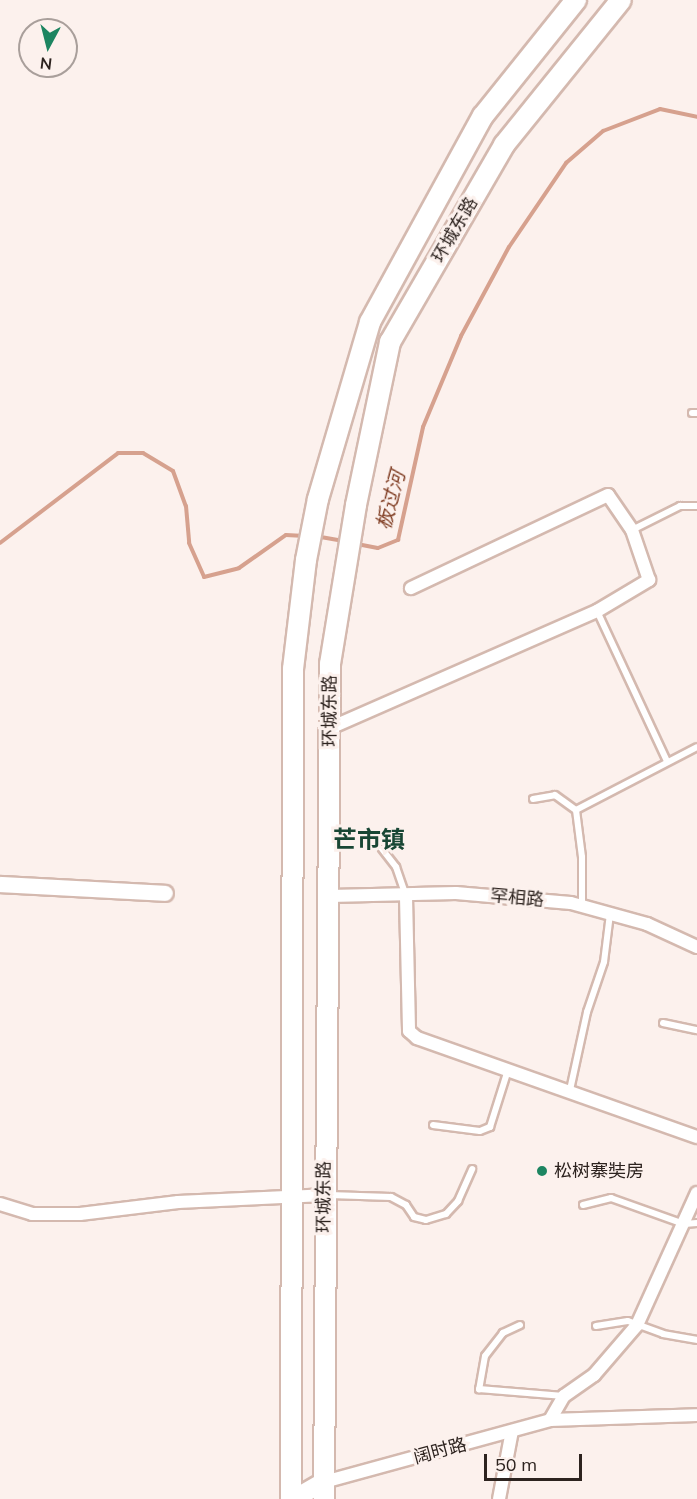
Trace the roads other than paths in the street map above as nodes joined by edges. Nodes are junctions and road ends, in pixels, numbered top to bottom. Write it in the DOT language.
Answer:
graph roads {
  1 [pos="576,0"];
  2 [pos="621,0"];
  3 [pos="697,506"];
  4 [pos="632,530"];
  5 [pos="411,588"];
  6 [pos="597,611"];
  7 [pos="330,728"];
  8 [pos="697,747"];
  9 [pos="667,761"];
  10 [pos="533,799"];
  11 [pos="576,810"];
  12 [pos="382,849"];
  13 [pos="0,884"];
  14 [pos="165,893"];
  15 [pos="330,896"];
  16 [pos="406,897"];
  17 [pos="582,906"];
  18 [pos="610,914"];
  19 [pos="697,947"];
  20 [pos="663,1023"];
  21 [pos="697,1030"];
  22 [pos="508,1069"];
  23 [pos="570,1090"];
  24 [pos="433,1125"];
  25 [pos="697,1137"];
  26 [pos="472,1169"];
  27 [pos="697,1193"];
  28 [pos="289,1194"];
  29 [pos="324,1195"];
  30 [pos="0,1204"];
  31 [pos="583,1205"];
  32 [pos="691,1224"];
  33 [pos="520,1325"];
  34 [pos="637,1325"];
  35 [pos="596,1326"];
  36 [pos="697,1340"];
  37 [pos="564,1396"];
  38 [pos="697,1415"];
  39 [pos="550,1420"];
  40 [pos="512,1431"];
  41 [pos="324,1491"];
  42 [pos="293,1499"];
  43 [pos="499,1499"];
  1 -- 28 [label="main road, 环城东路"];
  2 -- 7 [label="main road, 环城东路"];
  3 -- 4 [label="lane"];
  4 -- 5 [label="street"];
  4 -- 6 [label="street"];
  6 -- 7 [label="street"];
  6 -- 9 [label="lane"];
  7 -- 15 [label="main road, 环城东路"];
  8 -- 9 [label="lane"];
  9 -- 11 [label="lane"];
  10 -- 11 [label="lane"];
  11 -- 17 [label="lane"];
  12 -- 16 [label="lane"];
  13 -- 14 [label="street"];
  15 -- 16 [label="street, 罕相路"];
  15 -- 29 [label="main road, 环城东路"];
  16 -- 17 [label="street, 罕相路"];
  16 -- 22 [label="street"];
  17 -- 18 [label="street, 罕相路"];
  18 -- 19 [label="street, 罕相路"];
  18 -- 23 [label="lane"];
  20 -- 21 [label="lane"];
  22 -- 23 [label="street"];
  22 -- 24 [label="lane"];
  23 -- 25 [label="street"];
  26 -- 29 [label="lane"];
  27 -- 32 [label="street"];
  28 -- 29 [label="street"];
  28 -- 30 [label="street"];
  28 -- 42 [label="main road, 环城东路"];
  29 -- 41 [label="main road, 环城东路"];
  31 -- 32 [label="lane"];
  32 -- 34 [label="street"];
  33 -- 37 [label="lane"];
  34 -- 35 [label="lane"];
  34 -- 36 [label="lane"];
  34 -- 37 [label="street"];
  37 -- 39 [label="street"];
  38 -- 39 [label="street, 阔时路"];
  39 -- 40 [label="street, 阔时路"];
  40 -- 41 [label="street, 阔时路"];
  40 -- 43 [label="street"];
  41 -- 42 [label="main road, 阔时路"];
}
